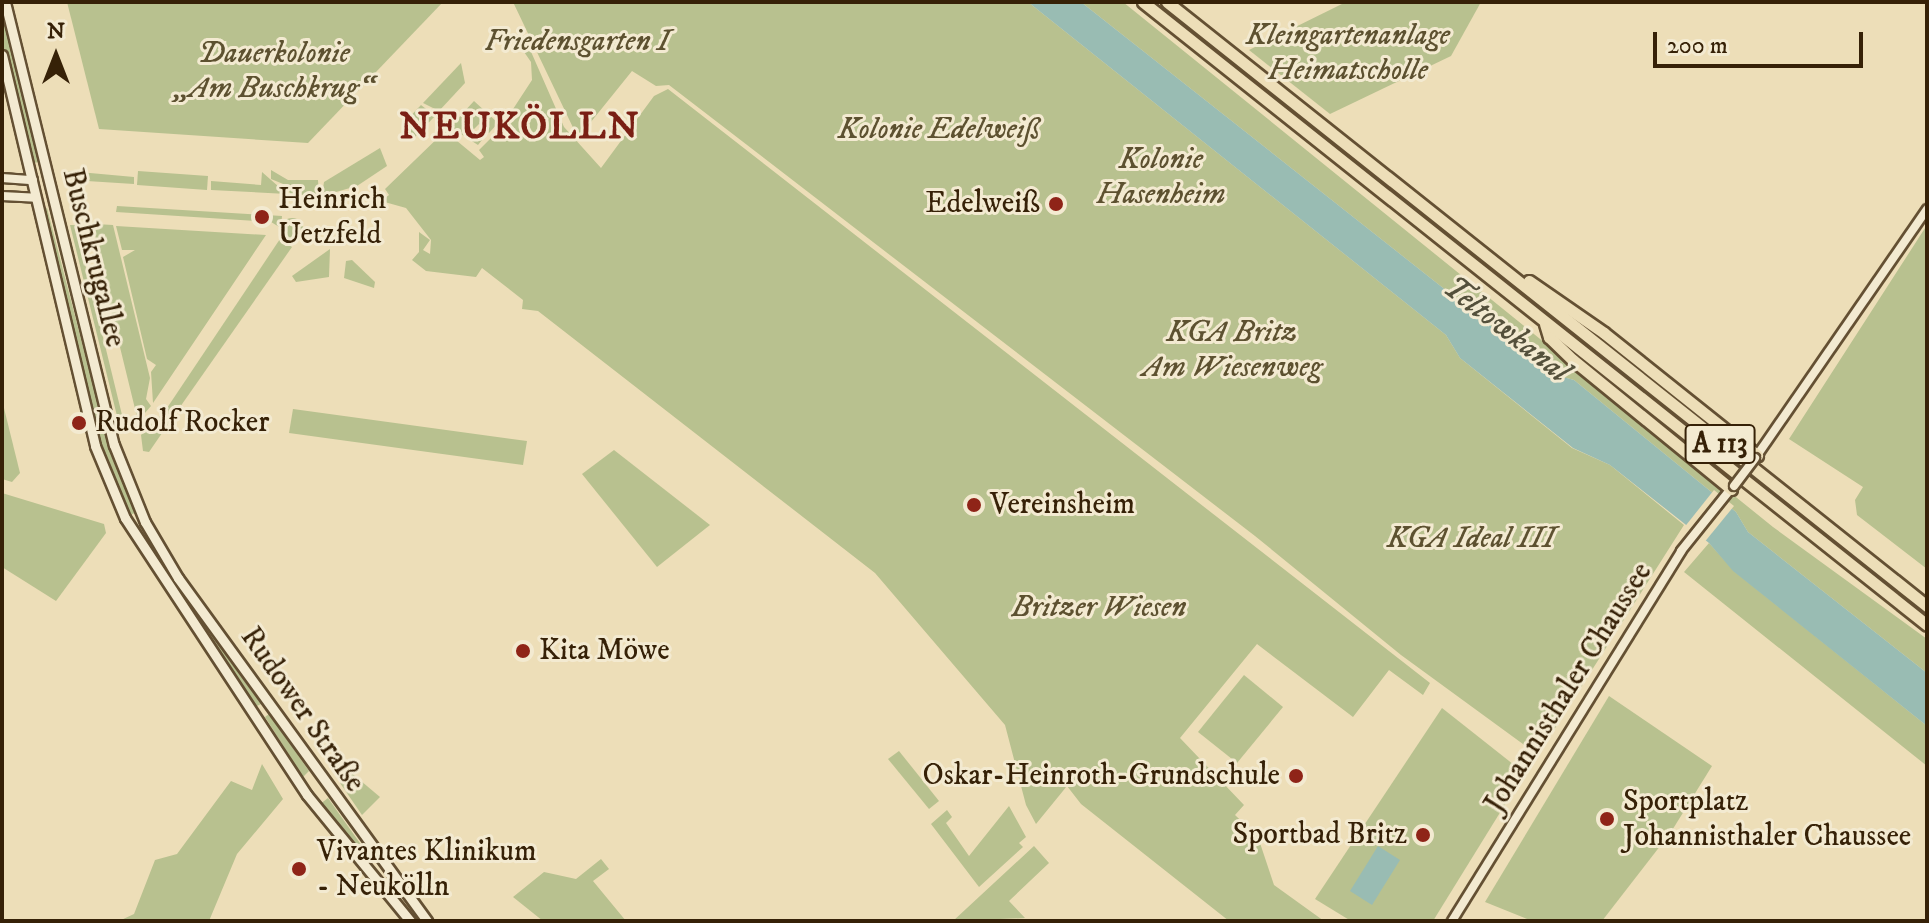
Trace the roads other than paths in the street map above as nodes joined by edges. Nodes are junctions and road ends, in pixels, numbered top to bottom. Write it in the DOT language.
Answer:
graph roads {
  1 [pos="5,2"];
  2 [pos="1143,2"];
  3 [pos="1167,2"];
  4 [pos="2,55"];
  5 [pos="2,178"];
  6 [pos="33,180"];
  7 [pos="2,196"];
  8 [pos="36,198"];
  9 [pos="1927,209"];
  10 [pos="1515,279"];
  11 [pos="1545,323"];
  12 [pos="1756,456"];
  13 [pos="1730,490"];
  14 [pos="145,522"];
  15 [pos="130,531"];
  16 [pos="1927,606"];
  17 [pos="1927,625"];
  18 [pos="410,921"];
  19 [pos="427,921"];
  20 [pos="1452,921"];
  1 -- 14 [label="main road, Buschkrugallee"];
  2 -- 11 [label="highway, A 113"];
  3 -- 10 [label="highway, A 113"];
  4 -- 6 [label="main road, Buschkrugallee"];
  5 -- 6 [label="street"];
  6 -- 8 [label="main road, Buschkrugallee"];
  7 -- 8 [label="street"];
  8 -- 15 [label="main road, Buschkrugallee"];
  9 -- 12 [label="street"];
  10 -- 12 [label="highway"];
  10 -- 16 [label="highway, A 113"];
  11 -- 13 [label="highway"];
  11 -- 17 [label="highway, A 113"];
  12 -- 13 [label="street, Johannisthaler Chaussee, bridge"];
  13 -- 20 [label="street, Johannisthaler Chaussee"];
  14 -- 19 [label="main road, Rudower Straße"];
  15 -- 18 [label="main road, Rudower Straße"];
}
